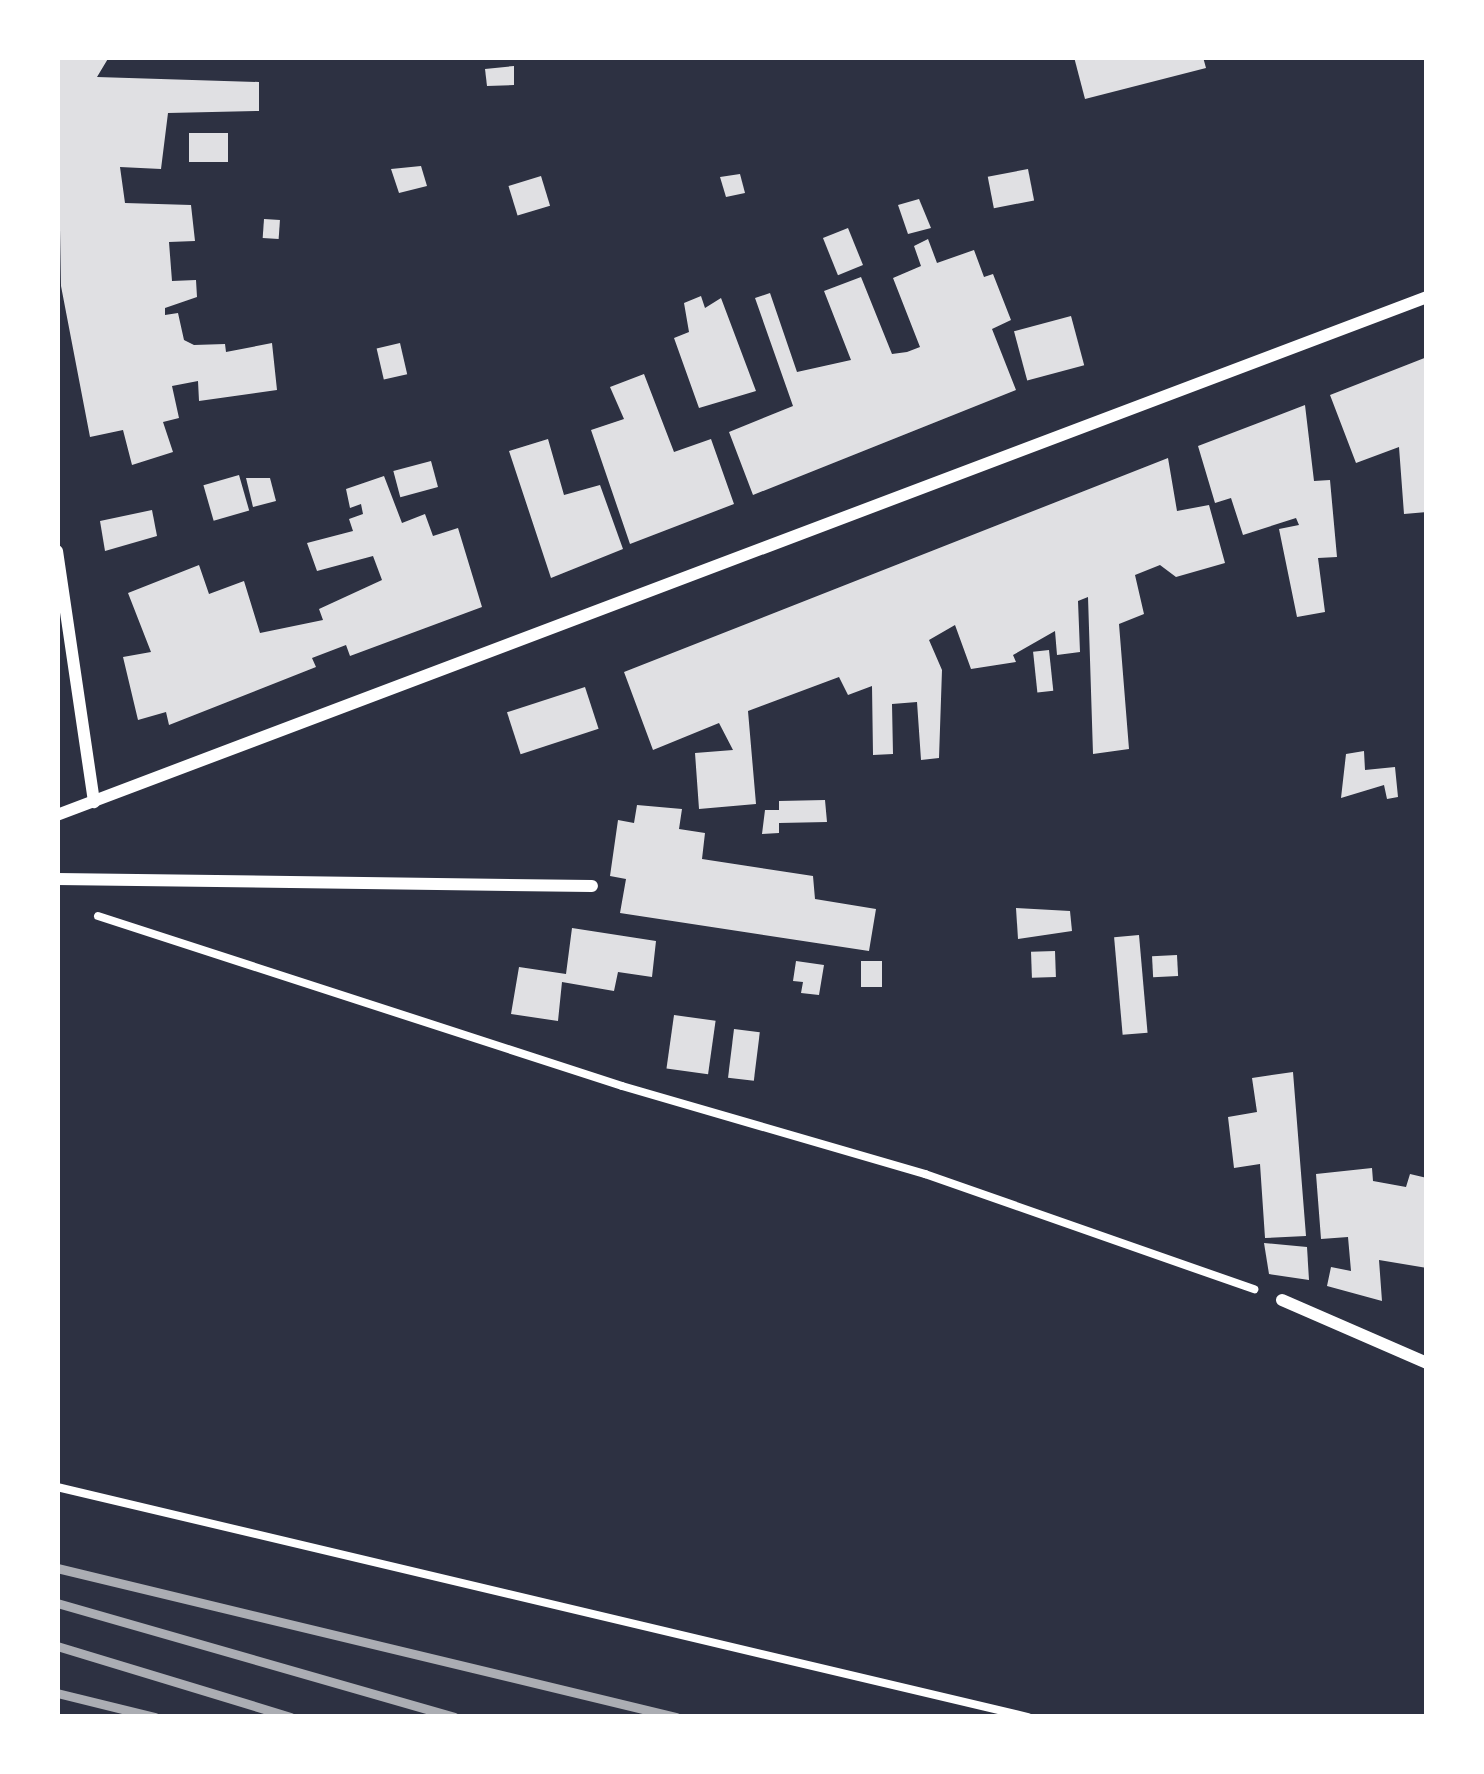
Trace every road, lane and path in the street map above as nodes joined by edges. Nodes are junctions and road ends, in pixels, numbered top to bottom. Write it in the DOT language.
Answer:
graph roads {
  1 [pos="1427,297"];
  2 [pos="57,550"];
  3 [pos="94,802"];
  4 [pos="57,815"];
  5 [pos="57,879"];
  6 [pos="592,886"];
  7 [pos="80,910"];
  8 [pos="1282,1300"];
  9 [pos="1427,1363"];
  10 [pos="57,1486"];
  11 [pos="1028,1717"];
  1 -- 3 [label="street"];
  2 -- 3 [label="street"];
  3 -- 4 [label="street"];
  5 -- 6 [label="street"];
  7 -- 8 [label="path"];
  8 -- 9 [label="street"];
  10 -- 11 [label="path"];
}
